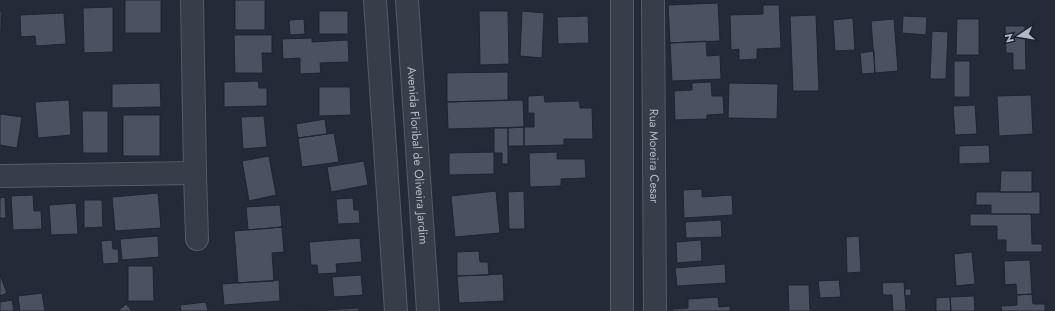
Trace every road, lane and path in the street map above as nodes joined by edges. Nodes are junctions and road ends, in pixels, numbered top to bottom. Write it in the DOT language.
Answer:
graph roads {
  1 [pos="192,0"];
  2 [pos="375,0"];
  3 [pos="407,0"];
  4 [pos="622,0"];
  5 [pos="653,0"];
  6 [pos="195,173"];
  7 [pos="0,176"];
  8 [pos="419,177"];
  9 [pos="387,178"];
  10 [pos="197,239"];
  11 [pos="396,311"];
  12 [pos="428,311"];
  13 [pos="622,311"];
  14 [pos="655,311"];
  1 -- 6 [label="street"];
  2 -- 9 [label="street"];
  3 -- 8 [label="street, Avenida Floribal de Oliveira Jardim"];
  4 -- 13 [label="street"];
  5 -- 14 [label="street, Rua Moreira Cesar"];
  6 -- 7 [label="street"];
  6 -- 10 [label="street"];
  8 -- 9 [label="street"];
  8 -- 12 [label="street, Avenida Floribal de Oliveira Jardim"];
  9 -- 11 [label="street"];
}
